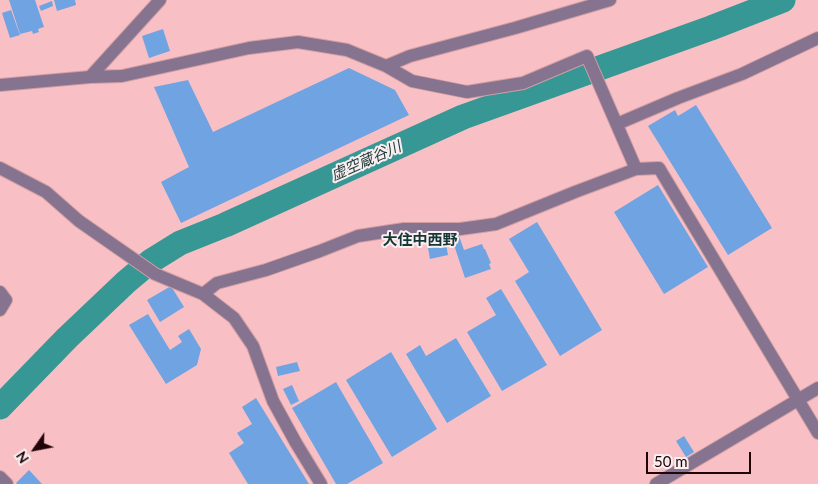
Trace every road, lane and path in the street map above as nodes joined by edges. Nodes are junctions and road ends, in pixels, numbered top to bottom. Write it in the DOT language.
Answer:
graph roads {
  1 [pos="160,0"];
  2 [pos="610,0"];
  3 [pos="818,38"];
  4 [pos="386,66"];
  5 [pos="90,77"];
  6 [pos="0,85"];
  7 [pos="617,124"];
  8 [pos="0,168"];
  9 [pos="636,168"];
  10 [pos="0,292"];
  11 [pos="203,294"];
  12 [pos="0,310"];
  13 [pos="818,388"];
  14 [pos="798,400"];
  15 [pos="818,433"];
  16 [pos="0,477"];
  17 [pos="7,484"];
  18 [pos="321,484"];
  19 [pos="656,484"];
  1 -- 5 [label="street"];
  2 -- 4 [label="street"];
  3 -- 7 [label="street"];
  4 -- 5 [label="street"];
  4 -- 7 [label="street"];
  5 -- 6 [label="street"];
  7 -- 9 [label="street"];
  8 -- 11 [label="street"];
  9 -- 11 [label="street"];
  9 -- 14 [label="street"];
  10 -- 12 [label="street"];
  11 -- 18 [label="street"];
  13 -- 14 [label="street"];
  14 -- 15 [label="street"];
  14 -- 19 [label="street"];
  16 -- 17 [label="street"];
}
